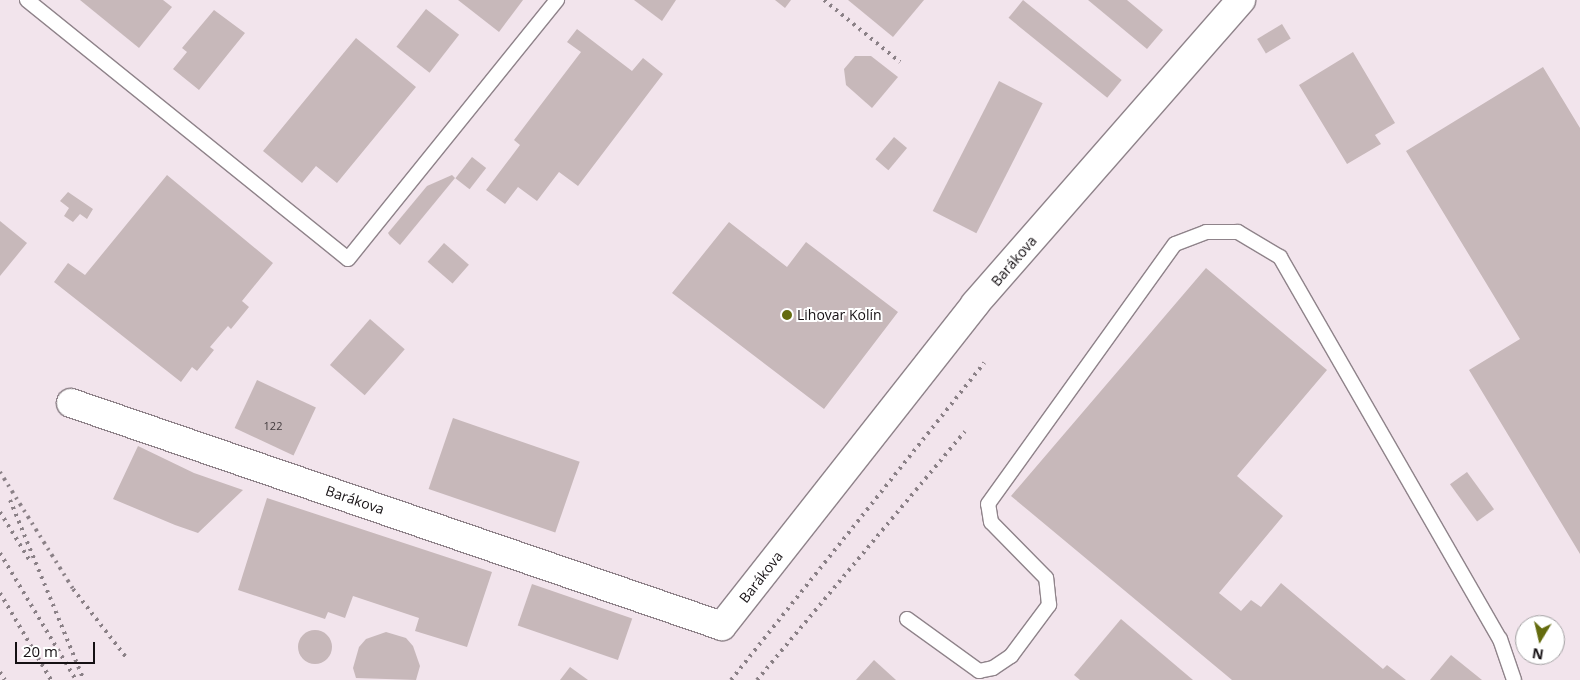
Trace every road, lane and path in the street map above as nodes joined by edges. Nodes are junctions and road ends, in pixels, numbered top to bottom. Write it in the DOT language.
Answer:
graph roads {
  1 [pos="27,0"];
  2 [pos="557,0"];
  3 [pos="1241,0"];
  4 [pos="71,403"];
  5 [pos="907,619"];
  6 [pos="1514,680"];
  1 -- 2 [label="lane"];
  3 -- 4 [label="street, Barákova"];
  5 -- 6 [label="lane"];
}
